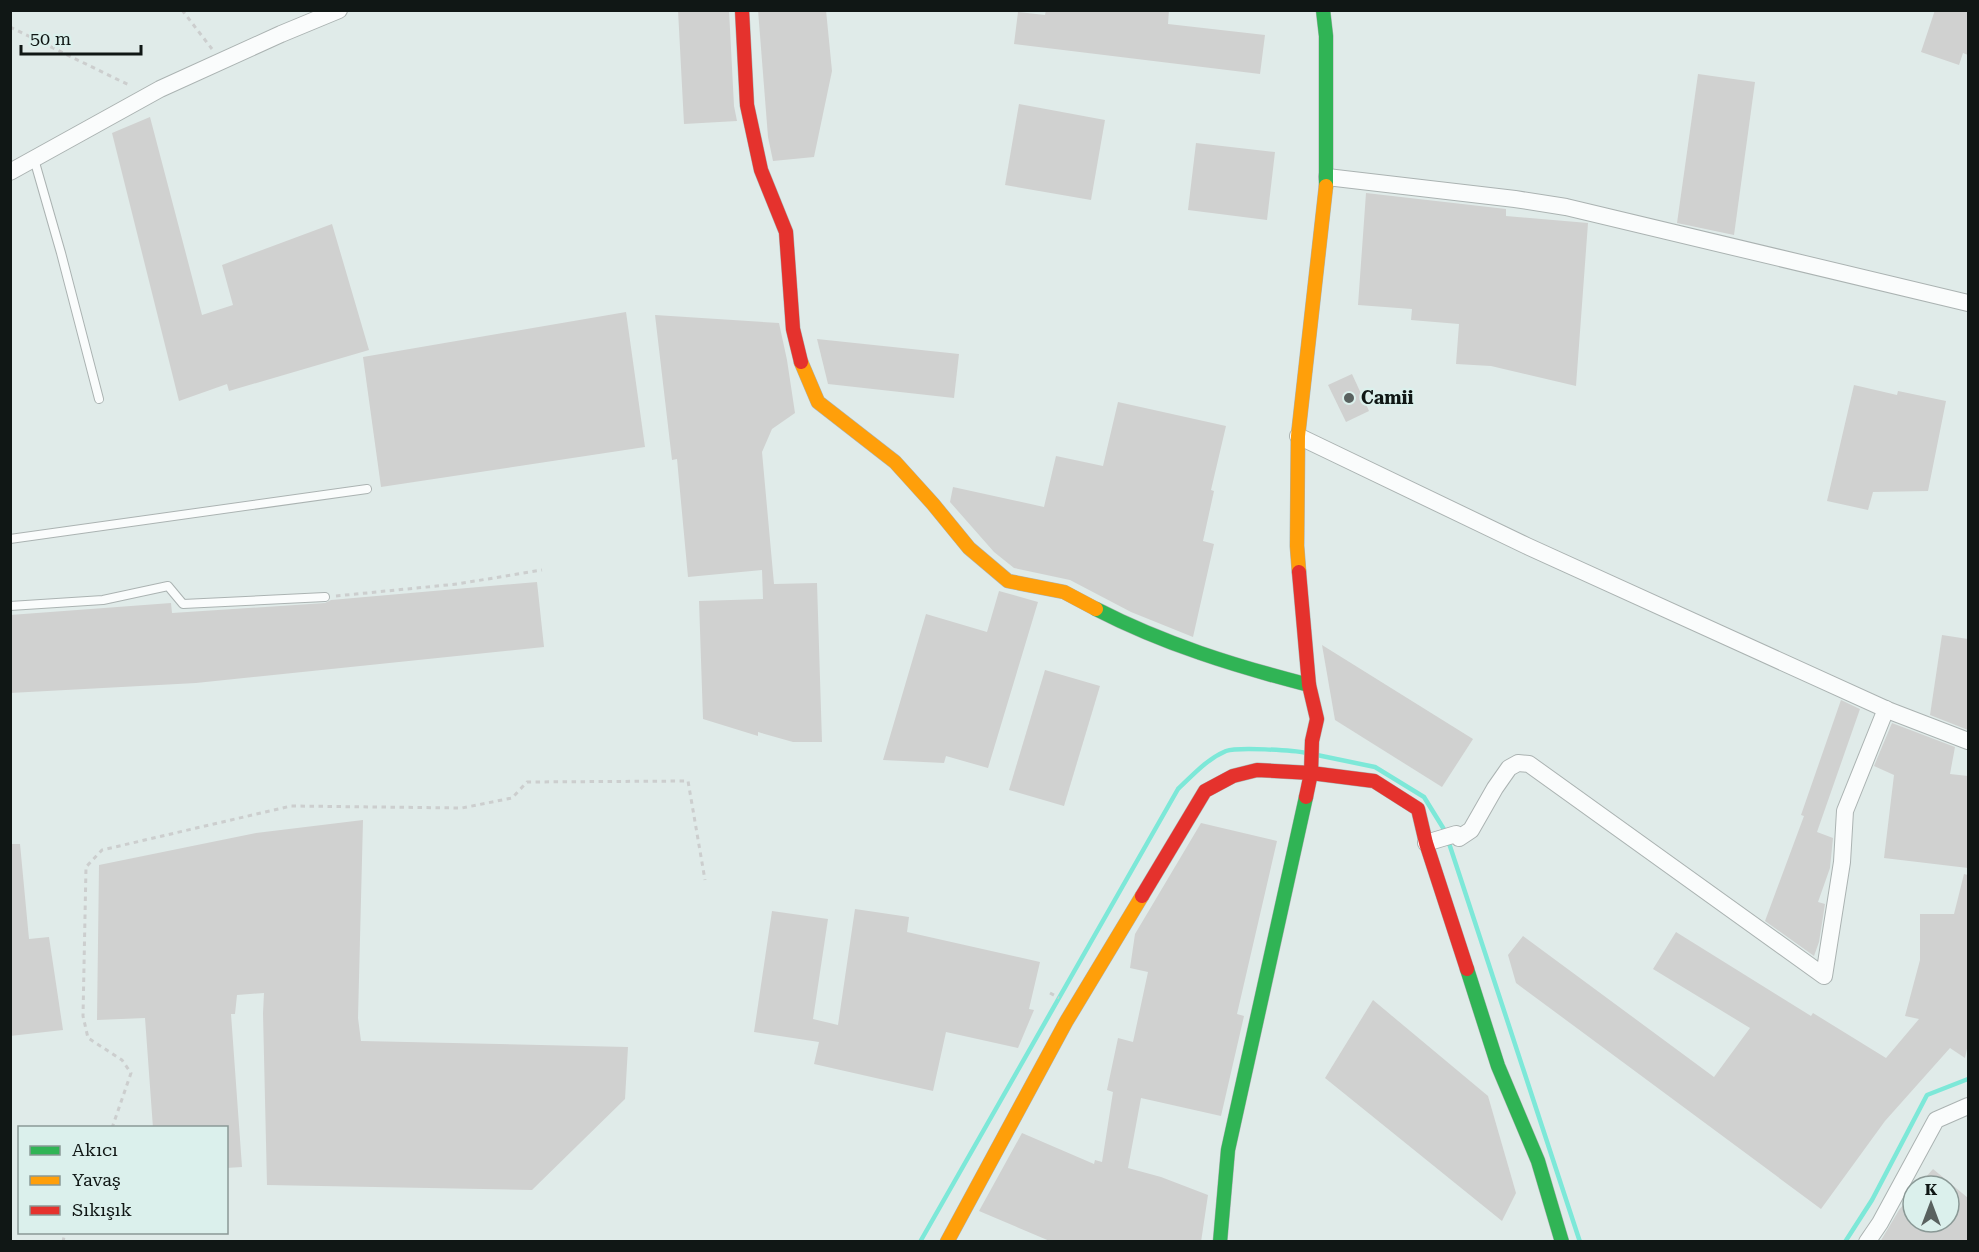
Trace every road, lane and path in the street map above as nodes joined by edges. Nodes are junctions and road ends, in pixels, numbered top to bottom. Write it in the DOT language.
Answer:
graph roads {
  1 [pos="182,10"];
  2 [pos="339,10"];
  3 [pos="742,10"];
  4 [pos="1323,10"];
  5 [pos="10,27"];
  6 [pos="222,61"];
  7 [pos="148,95"];
  8 [pos="34,159"];
  9 [pos="10,172"];
  10 [pos="1327,177"];
  11 [pos="1968,303"];
  12 [pos="99,399"];
  13 [pos="1298,436"];
  14 [pos="367,489"];
  15 [pos="10,539"];
  16 [pos="542,570"];
  17 [pos="325,597"];
  18 [pos="10,606"];
  19 [pos="1309,685"];
  20 [pos="1886,708"];
  21 [pos="1968,741"];
  22 [pos="1311,768"];
  23 [pos="1432,842"];
  24 [pos="705,880"];
  25 [pos="1968,1106"];
  26 [pos="113,1126"];
  27 [pos="947,1242"];
  28 [pos="1220,1242"];
  29 [pos="1562,1242"];
  30 [pos="1867,1242"];
  1 -- 6 [label="path"];
  2 -- 6 [label="street"];
  3 -- 19 [label="street"];
  4 -- 10 [label="street"];
  5 -- 7 [label="path"];
  6 -- 7 [label="street"];
  7 -- 8 [label="street"];
  8 -- 9 [label="street"];
  8 -- 12 [label="lane"];
  10 -- 11 [label="street"];
  10 -- 13 [label="street"];
  13 -- 19 [label="street"];
  13 -- 20 [label="street"];
  14 -- 15 [label="lane"];
  16 -- 17 [label="path"];
  17 -- 18 [label="lane"];
  19 -- 22 [label="street"];
  20 -- 21 [label="street"];
  20 -- 23 [label="street"];
  22 -- 23 [label="street"];
  22 -- 27 [label="street"];
  22 -- 28 [label="street"];
  23 -- 29 [label="street"];
  24 -- 26 [label="path"];
  25 -- 30 [label="street"];
}
